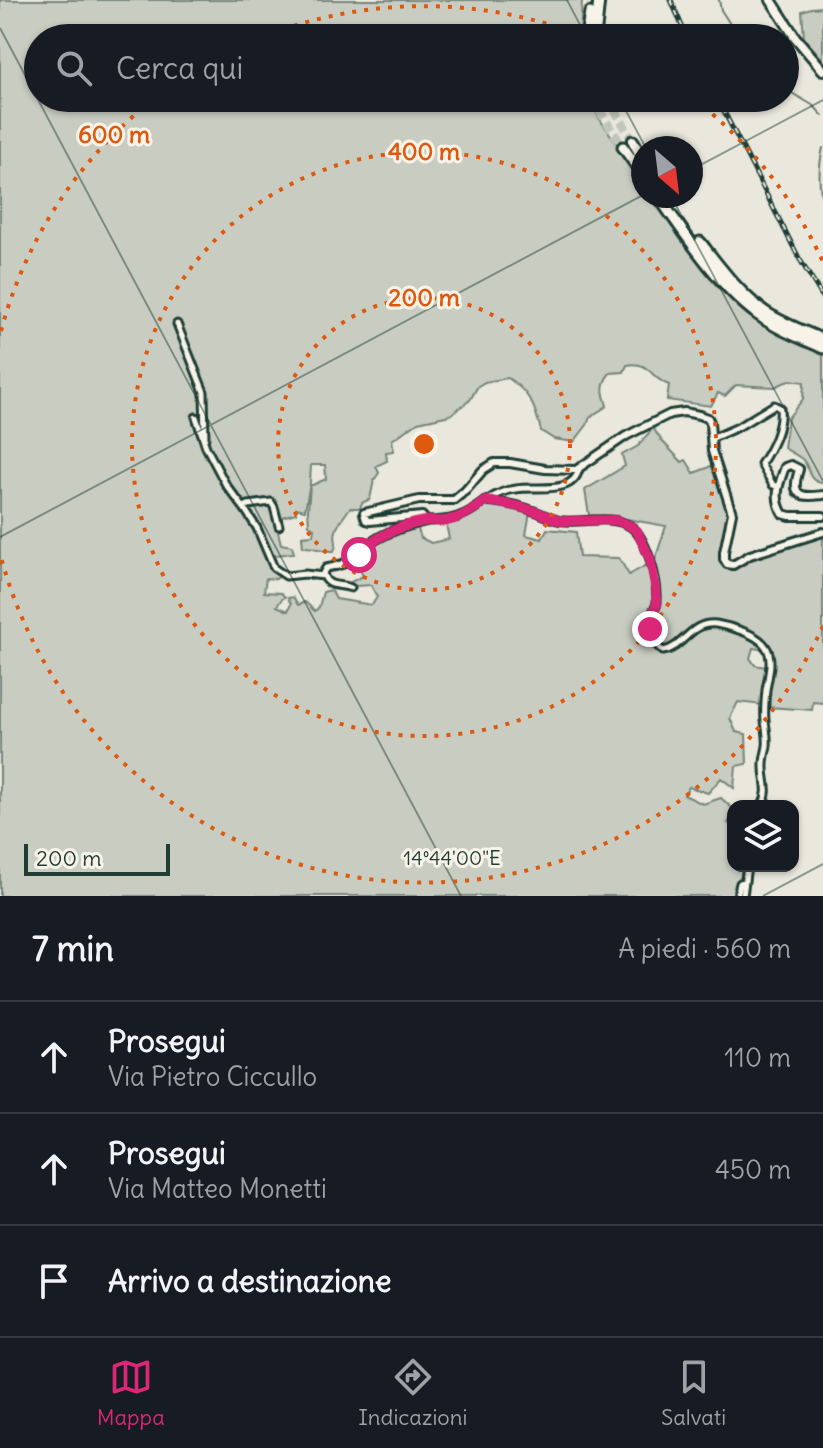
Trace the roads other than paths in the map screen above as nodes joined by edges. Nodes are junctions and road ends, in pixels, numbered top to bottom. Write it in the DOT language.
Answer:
graph roads {
  1 [pos="599,0"];
  2 [pos="771,0"];
  3 [pos="590,13"];
  4 [pos="588,24"];
  5 [pos="596,24"];
  6 [pos="787,24"];
  7 [pos="799,42"];
  8 [pos="823,70"];
  9 [pos="623,147"];
  10 [pos="631,158"];
  11 [pos="668,208"];
  12 [pos="673,208"];
  13 [pos="707,256"];
  14 [pos="177,324"];
  15 [pos="823,340"];
  16 [pos="823,348"];
  17 [pos="196,417"];
  18 [pos="713,438"];
  19 [pos="204,443"];
  20 [pos="579,469"];
  21 [pos="778,487"];
  22 [pos="823,495"];
  23 [pos="485,501"];
  24 [pos="244,508"];
  25 [pos="823,516"];
  26 [pos="426,521"];
  27 [pos="279,526"];
  28 [pos="823,532"];
  29 [pos="334,566"];
  30 [pos="324,576"];
  31 [pos="351,588"];
  32 [pos="764,800"];
  33 [pos="747,872"];
  34 [pos="740,896"];
  1 -- 5 [label="highway"];
  2 -- 6 [label="main road"];
  3 -- 4 [label="highway"];
  7 -- 8 [label="main road"];
  9 -- 10 [label="highway"];
  11 -- 13 [label="highway"];
  12 -- 13 [label="highway"];
  13 -- 15 [label="highway"];
  13 -- 16 [label="highway"];
  14 -- 19 [label="street"];
  17 -- 19 [label="street"];
  18 -- 20 [label="street"];
  18 -- 21 [label="street"];
  18 -- 28 [label="street"];
  19 -- 24 [label="street"];
  20 -- 23 [label="street"];
  20 -- 26 [label="street"];
  21 -- 22 [label="street"];
  21 -- 25 [label="street"];
  23 -- 26 [label="street"];
  23 -- 32 [label="street"];
  24 -- 27 [label="street"];
  24 -- 30 [label="street"];
  26 -- 29 [label="street"];
  29 -- 30 [label="street"];
  30 -- 31 [label="street"];
  33 -- 34 [label="street"];
}
